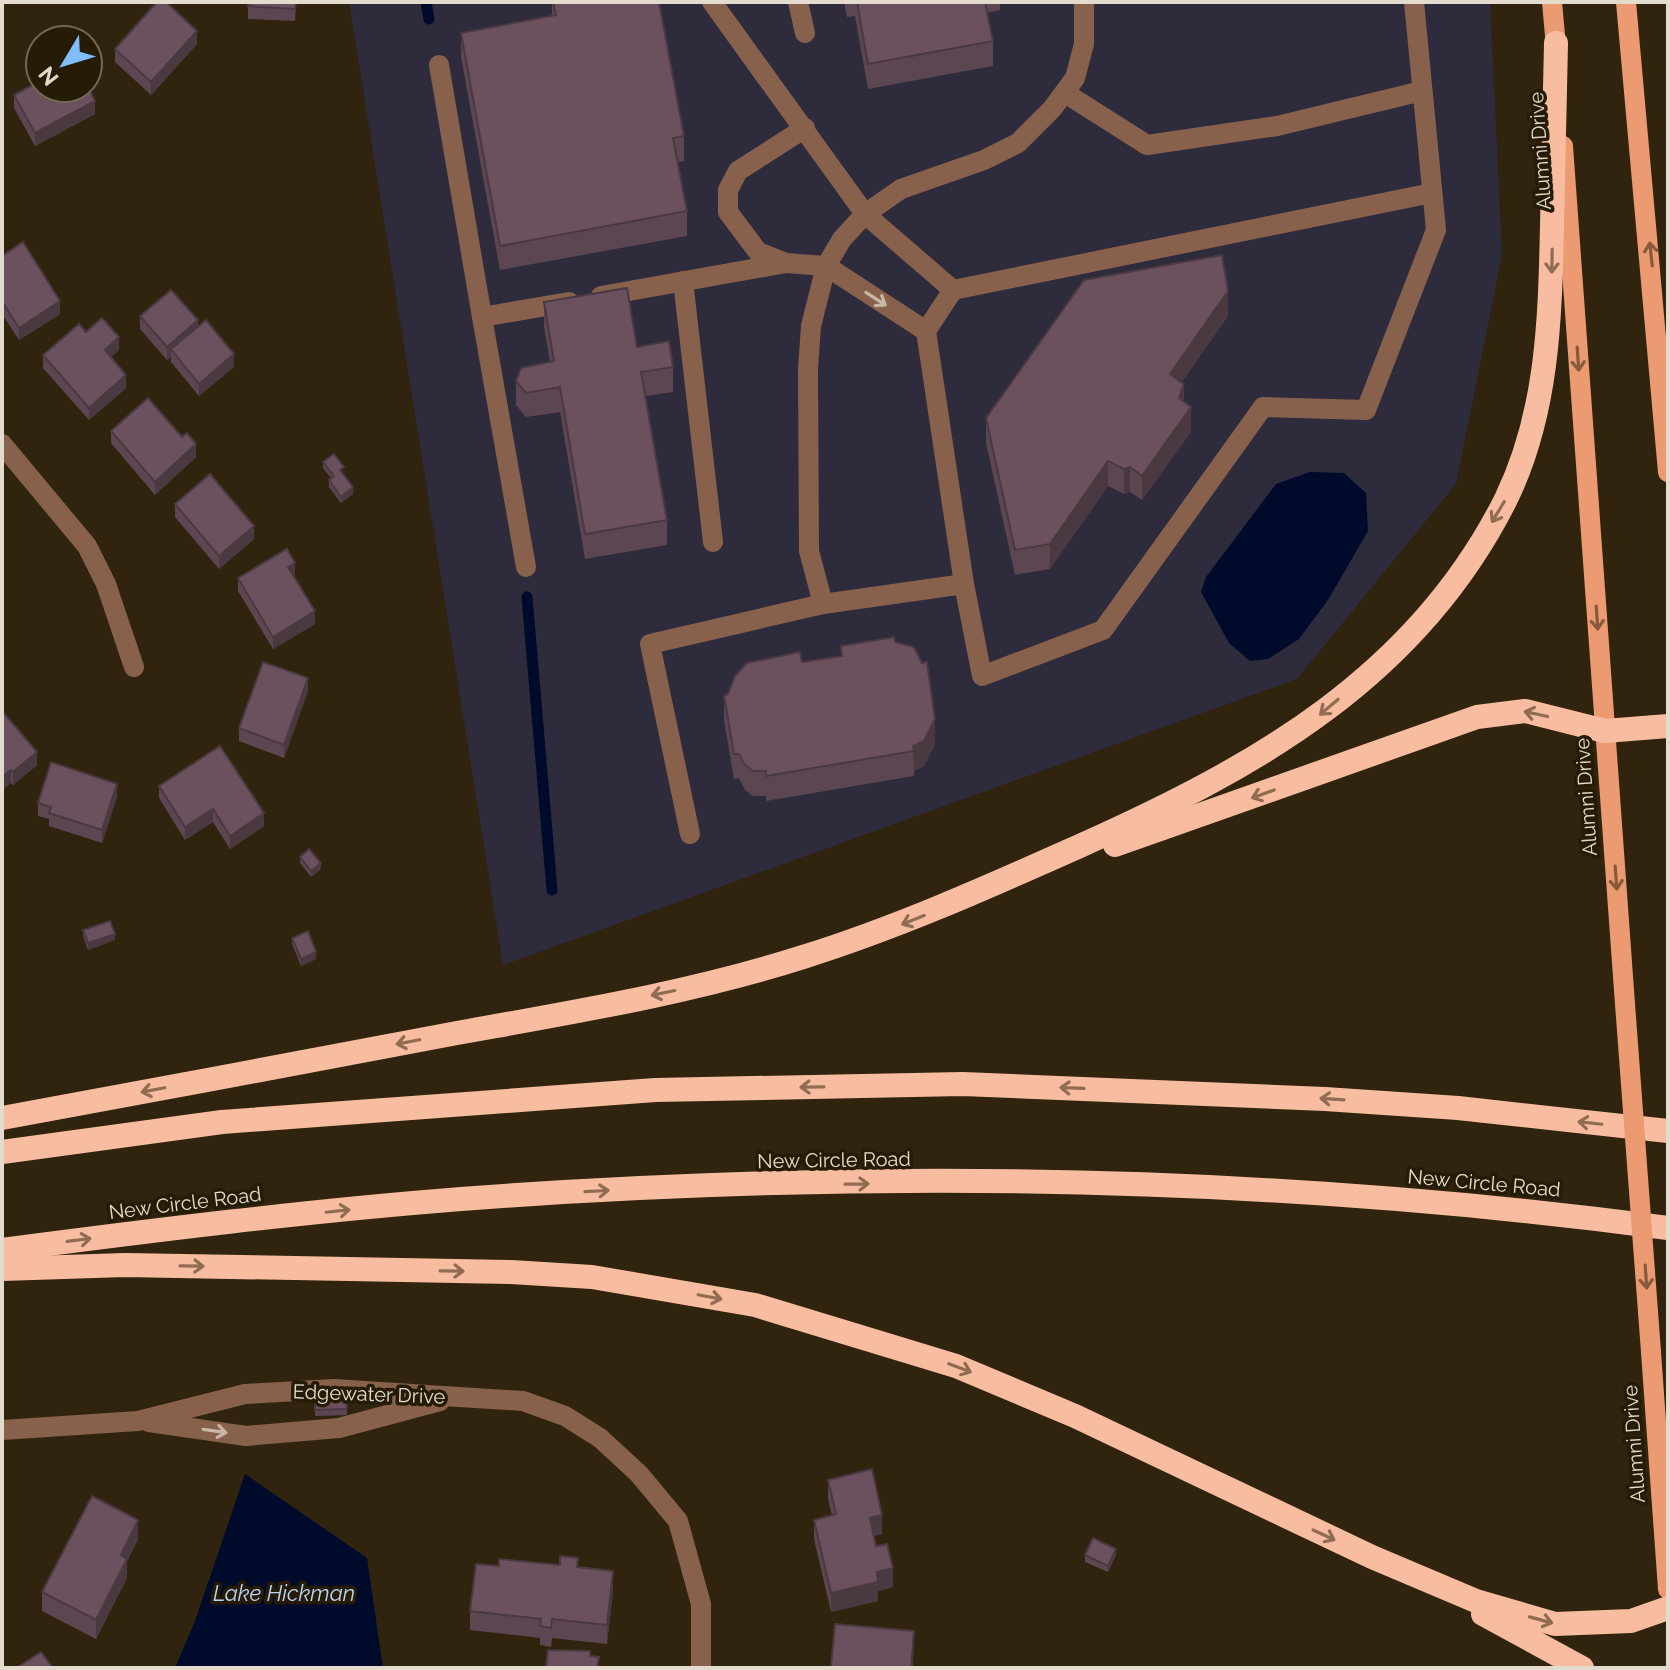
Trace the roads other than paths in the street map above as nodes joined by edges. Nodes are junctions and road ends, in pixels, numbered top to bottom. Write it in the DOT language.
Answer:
graph roads {
  1 [pos="712,2"];
  2 [pos="798,2"];
  3 [pos="1084,2"];
  4 [pos="1414,2"];
  5 [pos="1552,2"];
  6 [pos="1626,2"];
  7 [pos="805,33"];
  8 [pos="1556,43"];
  9 [pos="439,65"];
  10 [pos="1422,91"];
  11 [pos="1065,93"];
  12 [pos="805,128"];
  13 [pos="1432,193"];
  14 [pos="865,214"];
  15 [pos="786,263"];
  16 [pos="826,266"];
  17 [pos="683,281"];
  18 [pos="953,290"];
  19 [pos="482,317"];
  20 [pos="926,331"];
  21 [pos="2,444"];
  22 [pos="1668,472"];
  23 [pos="713,542"];
  24 [pos="526,567"];
  25 [pos="964,584"];
  26 [pos="823,604"];
  27 [pos="134,667"];
  28 [pos="1668,726"];
  29 [pos="1605,731"];
  30 [pos="690,834"];
  31 [pos="984,889"];
  32 [pos="2,1118"];
  33 [pos="1668,1131"];
  34 [pos="2,1152"];
  35 [pos="1668,1228"];
  36 [pos="2,1250"];
  37 [pos="2,1269"];
  38 [pos="460,1396"];
  39 [pos="138,1421"];
  40 [pos="2,1430"];
  41 [pos="1415,1575"];
  42 [pos="1668,1589"];
  43 [pos="1668,1608"];
  44 [pos="701,1668"];
  45 [pos="1582,1668"];
  1 -- 12 [label="street"];
  2 -- 7 [label="street"];
  3 -- 11 [label="street"];
  4 -- 10 [label="street"];
  5 -- 8 [label="main road, Alumni Drive"];
  22 -- 6 [label="main road, one-way"];
  8 -- 29 [label="main road, Alumni Drive, one-way"];
  8 -- 31 [label="highway, one-way"];
  9 -- 19 [label="street"];
  10 -- 11 [label="street"];
  10 -- 13 [label="street"];
  11 -- 14 [label="street"];
  12 -- 14 [label="street"];
  12 -- 15 [label="street"];
  13 -- 18 [label="street"];
  13 -- 25 [label="street"];
  14 -- 16 [label="street"];
  14 -- 18 [label="street"];
  15 -- 16 [label="street"];
  15 -- 17 [label="street"];
  16 -- 20 [label="street, one-way"];
  16 -- 26 [label="street"];
  17 -- 19 [label="street"];
  17 -- 23 [label="street"];
  18 -- 20 [label="street"];
  19 -- 24 [label="street"];
  20 -- 25 [label="street"];
  21 -- 27 [label="street"];
  25 -- 26 [label="street"];
  26 -- 30 [label="street"];
  28 -- 29 [label="highway"];
  29 -- 31 [label="highway, one-way"];
  29 -- 42 [label="main road, Alumni Drive, one-way, bridge"];
  31 -- 32 [label="highway, one-way"];
  33 -- 34 [label="highway, one-way"];
  36 -- 35 [label="highway, New Circle Road, one-way"];
  37 -- 41 [label="highway, one-way"];
  38 -- 39 [label="street, Edgewater Drive"];
  39 -- 38 [label="street, Edgewater Drive, one-way"];
  38 -- 44 [label="street, Edgewater Drive"];
  39 -- 40 [label="street, Edgewater Drive"];
  41 -- 43 [label="highway, one-way"];
  41 -- 45 [label="highway"];
}
